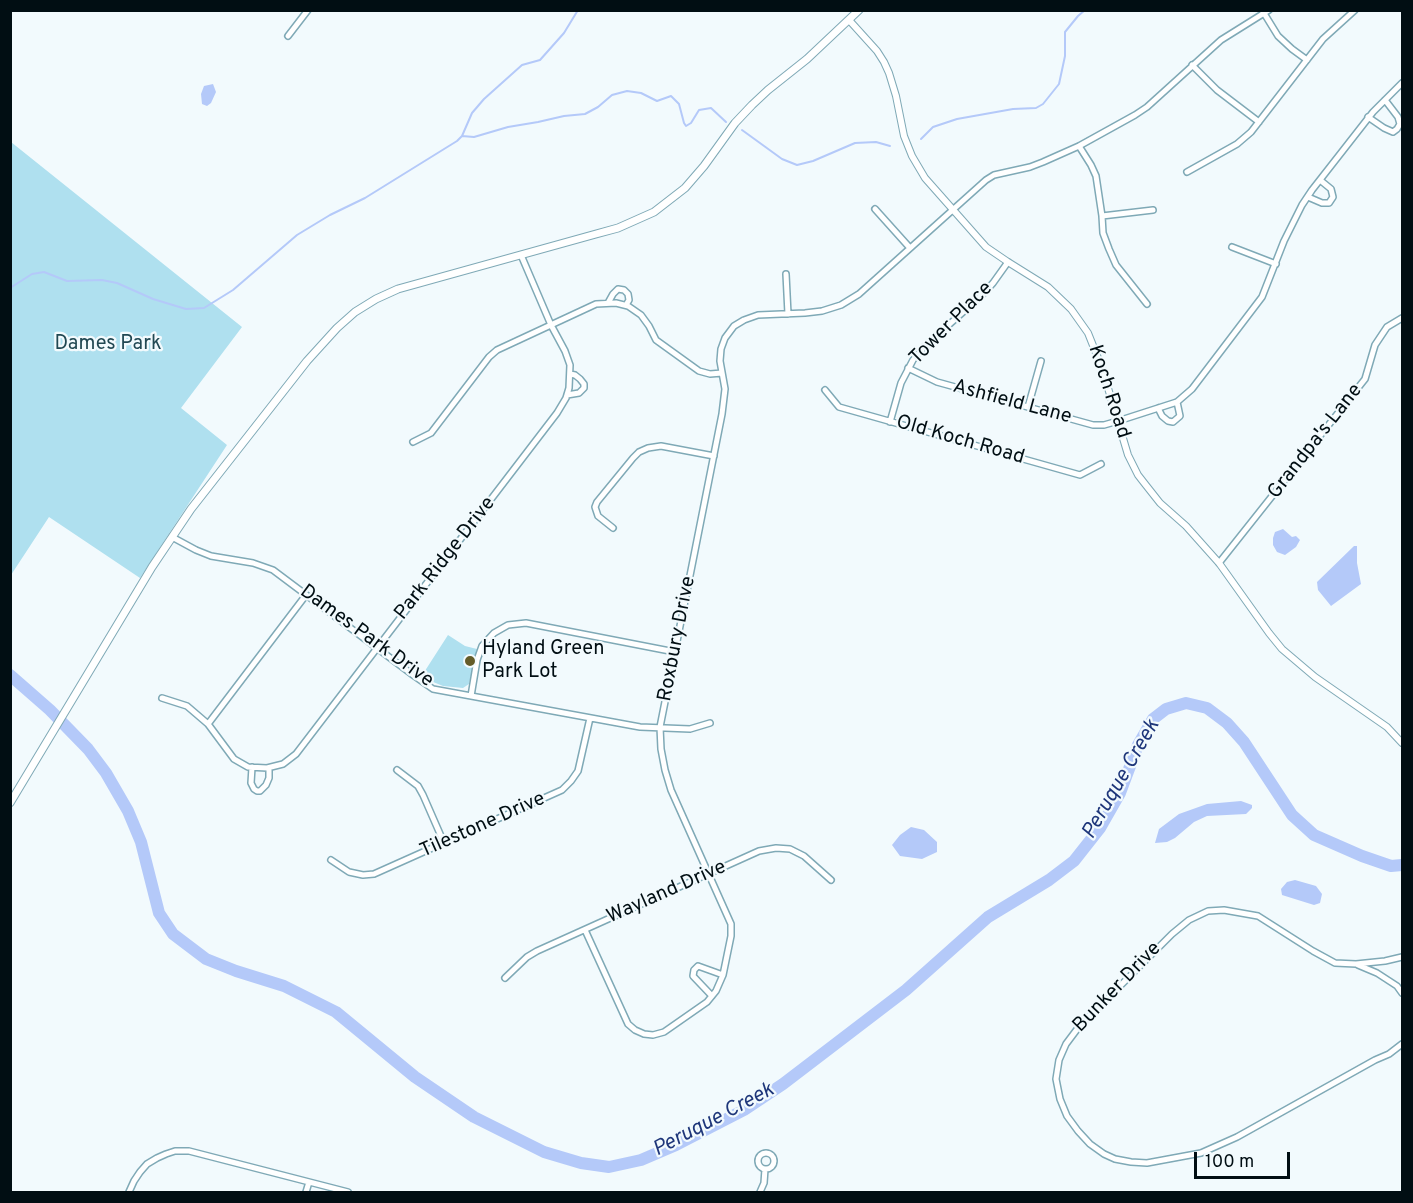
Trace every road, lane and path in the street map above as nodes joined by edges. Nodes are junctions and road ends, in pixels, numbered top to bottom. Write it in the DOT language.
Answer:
graph roads {
  1 [pos="308,10"];
  2 [pos="859,10"];
  3 [pos="1355,10"];
  4 [pos="1265,12"];
  5 [pos="849,20"];
  6 [pos="288,36"];
  7 [pos="1307,60"];
  8 [pos="1192,65"];
  9 [pos="1402,83"];
  10 [pos="1385,100"];
  11 [pos="1368,117"];
  12 [pos="1259,122"];
  13 [pos="1079,146"];
  14 [pos="1187,172"];
  15 [pos="1320,180"];
  16 [pos="1308,197"];
  17 [pos="876,209"];
  18 [pos="953,209"];
  19 [pos="1154,210"];
  20 [pos="1102,216"];
  21 [pos="1232,247"];
  22 [pos="910,248"];
  23 [pos="521,255"];
  24 [pos="1008,262"];
  25 [pos="1276,264"];
  26 [pos="786,274"];
  27 [pos="608,303"];
  28 [pos="1147,304"];
  29 [pos="626,305"];
  30 [pos="788,314"];
  31 [pos="1402,318"];
  32 [pos="551,325"];
  33 [pos="1041,361"];
  34 [pos="908,368"];
  35 [pos="722,373"];
  36 [pos="570,374"];
  37 [pos="825,390"];
  38 [pos="567,395"];
  39 [pos="1177,402"];
  40 [pos="1028,407"];
  41 [pos="1158,408"];
  42 [pos="1118,421"];
  43 [pos="890,422"];
  44 [pos="413,442"];
  45 [pos="714,456"];
  46 [pos="1101,464"];
  47 [pos="613,528"];
  48 [pos="172,537"];
  49 [pos="1219,563"];
  50 [pos="306,595"];
  51 [pos="377,648"];
  52 [pos="675,652"];
  53 [pos="471,696"];
  54 [pos="162,698"];
  55 [pos="590,718"];
  56 [pos="710,723"];
  57 [pos="208,724"];
  58 [pos="660,727"];
  59 [pos="1402,743"];
  60 [pos="252,767"];
  61 [pos="269,768"];
  62 [pos="397,770"];
  63 [pos="10,803"];
  64 [pos="444,843"];
  65 [pos="331,860"];
  66 [pos="709,874"];
  67 [pos="831,880"];
  68 [pos="585,930"];
  69 [pos="1402,957"];
  70 [pos="1356,964"];
  71 [pos="723,975"];
  72 [pos="505,978"];
  73 [pos="1402,993"];
  74 [pos="712,996"];
  75 [pos="1402,1044"];
  76 [pos="765,1169"];
  77 [pos="309,1182"];
  78 [pos="129,1192"];
  79 [pos="306,1192"];
  80 [pos="348,1192"];
  81 [pos="760,1192"];
  1 -- 6 [label="street"];
  2 -- 5 [label="main road"];
  3 -- 7 [label="street"];
  4 -- 7 [label="street"];
  4 -- 8 [label="street, Roxbury Drive"];
  5 -- 18 [label="street, Koch Road"];
  5 -- 23 [label="main road"];
  7 -- 12 [label="street"];
  8 -- 12 [label="street"];
  8 -- 13 [label="street, Roxbury Drive"];
  9 -- 10 [label="street"];
  10 -- 11 [label="street"];
  10 -- 11 [label="street"];
  11 -- 15 [label="street"];
  12 -- 14 [label="street"];
  13 -- 18 [label="street, Roxbury Drive"];
  13 -- 20 [label="street"];
  15 -- 16 [label="street"];
  15 -- 16 [label="street"];
  16 -- 25 [label="street"];
  17 -- 22 [label="street"];
  18 -- 22 [label="street, Roxbury Drive"];
  18 -- 24 [label="street, Koch Road"];
  19 -- 20 [label="street"];
  20 -- 28 [label="street"];
  21 -- 25 [label="street"];
  22 -- 30 [label="street, Roxbury Drive"];
  23 -- 32 [label="street, Park Ridge Drive"];
  23 -- 48 [label="main road"];
  24 -- 34 [label="street, Tower Place"];
  24 -- 42 [label="street, Koch Road"];
  25 -- 39 [label="street"];
  26 -- 30 [label="street"];
  27 -- 29 [label="street"];
  27 -- 29 [label="street"];
  27 -- 32 [label="street"];
  29 -- 35 [label="street"];
  30 -- 35 [label="street, Roxbury Drive"];
  31 -- 49 [label="street, Grandpa's Lane"];
  32 -- 36 [label="street, Park Ridge Drive"];
  32 -- 44 [label="street"];
  33 -- 40 [label="street"];
  34 -- 40 [label="street, Ashfield Lane"];
  34 -- 43 [label="street, Tower Place"];
  35 -- 45 [label="street, Roxbury Drive"];
  36 -- 38 [label="street, Park Ridge Drive"];
  36 -- 38 [label="street, Park Ridge Drive"];
  37 -- 43 [label="street, Old Koch Road"];
  38 -- 51 [label="street, Park Ridge Drive"];
  39 -- 41 [label="street, Ashfield Lane"];
  39 -- 41 [label="street"];
  40 -- 42 [label="street, Ashfield Lane"];
  41 -- 42 [label="street, Ashfield Lane"];
  42 -- 49 [label="street, Koch Road"];
  43 -- 46 [label="street, Old Koch Road"];
  45 -- 47 [label="street"];
  45 -- 52 [label="street, Roxbury Drive"];
  48 -- 50 [label="street, Dames Park Drive"];
  48 -- 63 [label="main road"];
  49 -- 59 [label="street, Koch Road"];
  50 -- 51 [label="street, Dames Park Drive"];
  50 -- 57 [label="street"];
  51 -- 53 [label="street, Dames Park Drive"];
  51 -- 61 [label="street, Park Ridge Drive"];
  52 -- 53 [label="street"];
  52 -- 58 [label="street, Roxbury Drive"];
  53 -- 55 [label="street, Dames Park Drive"];
  54 -- 57 [label="street"];
  55 -- 58 [label="street, Dames Park Drive"];
  55 -- 64 [label="street, Tilestone Drive"];
  56 -- 58 [label="street, Dames Park Drive"];
  57 -- 60 [label="street"];
  58 -- 66 [label="street, Roxbury Drive"];
  60 -- 61 [label="street"];
  60 -- 61 [label="street"];
  62 -- 64 [label="street"];
  64 -- 65 [label="street, Tilestone Drive"];
  66 -- 67 [label="street, Wayland Drive"];
  66 -- 68 [label="street, Wayland Drive"];
  66 -- 71 [label="street, Roxbury Drive"];
  68 -- 72 [label="street, Wayland Drive"];
  68 -- 74 [label="street, Roxbury Drive"];
  69 -- 70 [label="street, Bunker Drive"];
  70 -- 73 [label="street, Bunker Drive"];
  70 -- 75 [label="street, Bunker Drive"];
  71 -- 74 [label="street, Roxbury Drive"];
  71 -- 74 [label="street"];
  76 -- 81 [label="street"];
  77 -- 78 [label="street"];
  77 -- 79 [label="street"];
  77 -- 80 [label="street"];
}
